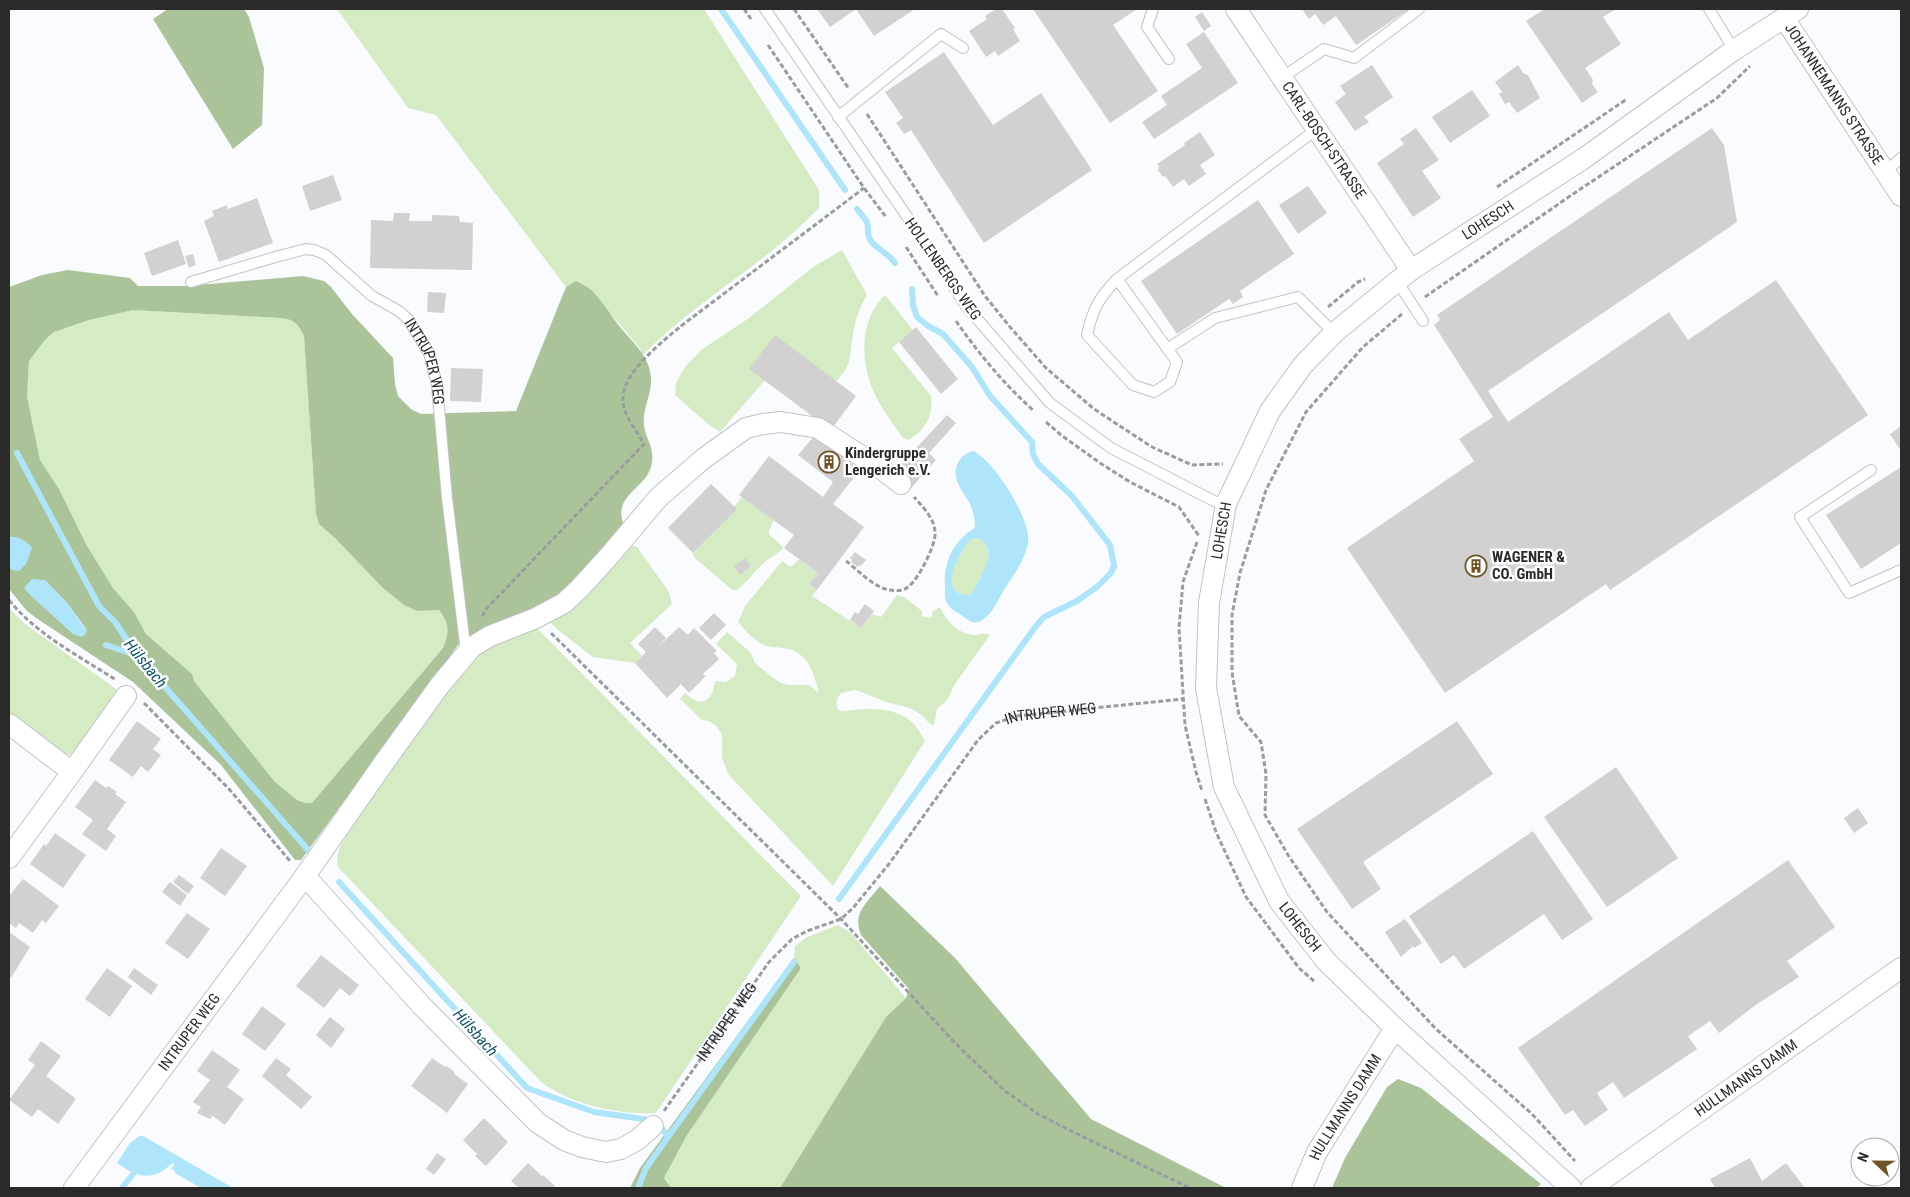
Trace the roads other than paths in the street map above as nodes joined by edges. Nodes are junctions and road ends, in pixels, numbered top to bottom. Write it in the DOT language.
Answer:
graph roads {
  1 [pos="765,9"];
  2 [pos="1153,9"];
  3 [pos="1236,9"];
  4 [pos="1419,9"];
  5 [pos="1709,9"];
  6 [pos="1791,13"];
  7 [pos="963,48"];
  8 [pos="1734,50"];
  9 [pos="1169,59"];
  10 [pos="1283,77"];
  11 [pos="838,117"];
  12 [pos="1317,129"];
  13 [pos="1901,158"];
  14 [pos="1886,172"];
  15 [pos="1901,196"];
  16 [pos="1404,276"];
  17 [pos="1117,279"];
  18 [pos="191,282"];
  19 [pos="1423,321"];
  20 [pos="1334,333"];
  21 [pos="1167,349"];
  22 [pos="1871,470"];
  23 [pos="901,484"];
  24 [pos="1226,504"];
  25 [pos="1901,570"];
  26 [pos="466,646"];
  27 [pos="129,692"];
  28 [pos="9,724"];
  29 [pos="72,772"];
  30 [pos="9,858"];
  31 [pos="305,876"];
  32 [pos="1901,968"];
  33 [pos="1395,1028"];
  34 [pos="653,1126"];
  35 [pos="1593,1186"];
  36 [pos="74,1188"];
  37 [pos="1302,1188"];
  38 [pos="1571,1188"];
  1 -- 11 [label="lane, HOLLENBERGS WEG"];
  2 -- 9 [label="lane"];
  3 -- 10 [label="street, CARL-BOSCH-STRASSE"];
  4 -- 10 [label="lane"];
  5 -- 8 [label="lane"];
  6 -- 8 [label="street, LOHESCH"];
  6 -- 14 [label="street, JOHANNEMANNS STRASSE"];
  7 -- 11 [label="lane"];
  8 -- 16 [label="street, LOHESCH"];
  10 -- 12 [label="street, CARL-BOSCH-STRASSE"];
  11 -- 24 [label="lane, HOLLENBERGS WEG"];
  12 -- 16 [label="street, CARL-BOSCH-STRASSE"];
  12 -- 17 [label="lane"];
  13 -- 14 [label="lane"];
  14 -- 15 [label="street, JOHANNEMANNS STRASSE"];
  16 -- 19 [label="lane"];
  16 -- 20 [label="street, LOHESCH"];
  17 -- 21 [label="lane"];
  17 -- 21 [label="lane"];
  18 -- 26 [label="lane, INTRUPER WEG"];
  20 -- 21 [label="lane"];
  20 -- 24 [label="street, LOHESCH"];
  22 -- 25 [label="lane"];
  23 -- 26 [label="street, INTRUPER WEG"];
  24 -- 33 [label="street, LOHESCH"];
  26 -- 31 [label="street, INTRUPER WEG"];
  27 -- 29 [label="street"];
  28 -- 29 [label="street"];
  29 -- 30 [label="street"];
  31 -- 34 [label="street"];
  31 -- 36 [label="street, INTRUPER WEG"];
  32 -- 35 [label="street, HULLMANNS DAMM"];
  33 -- 37 [label="street, HULLMANNS DAMM"];
  33 -- 38 [label="street, LOHESCH"];
}
